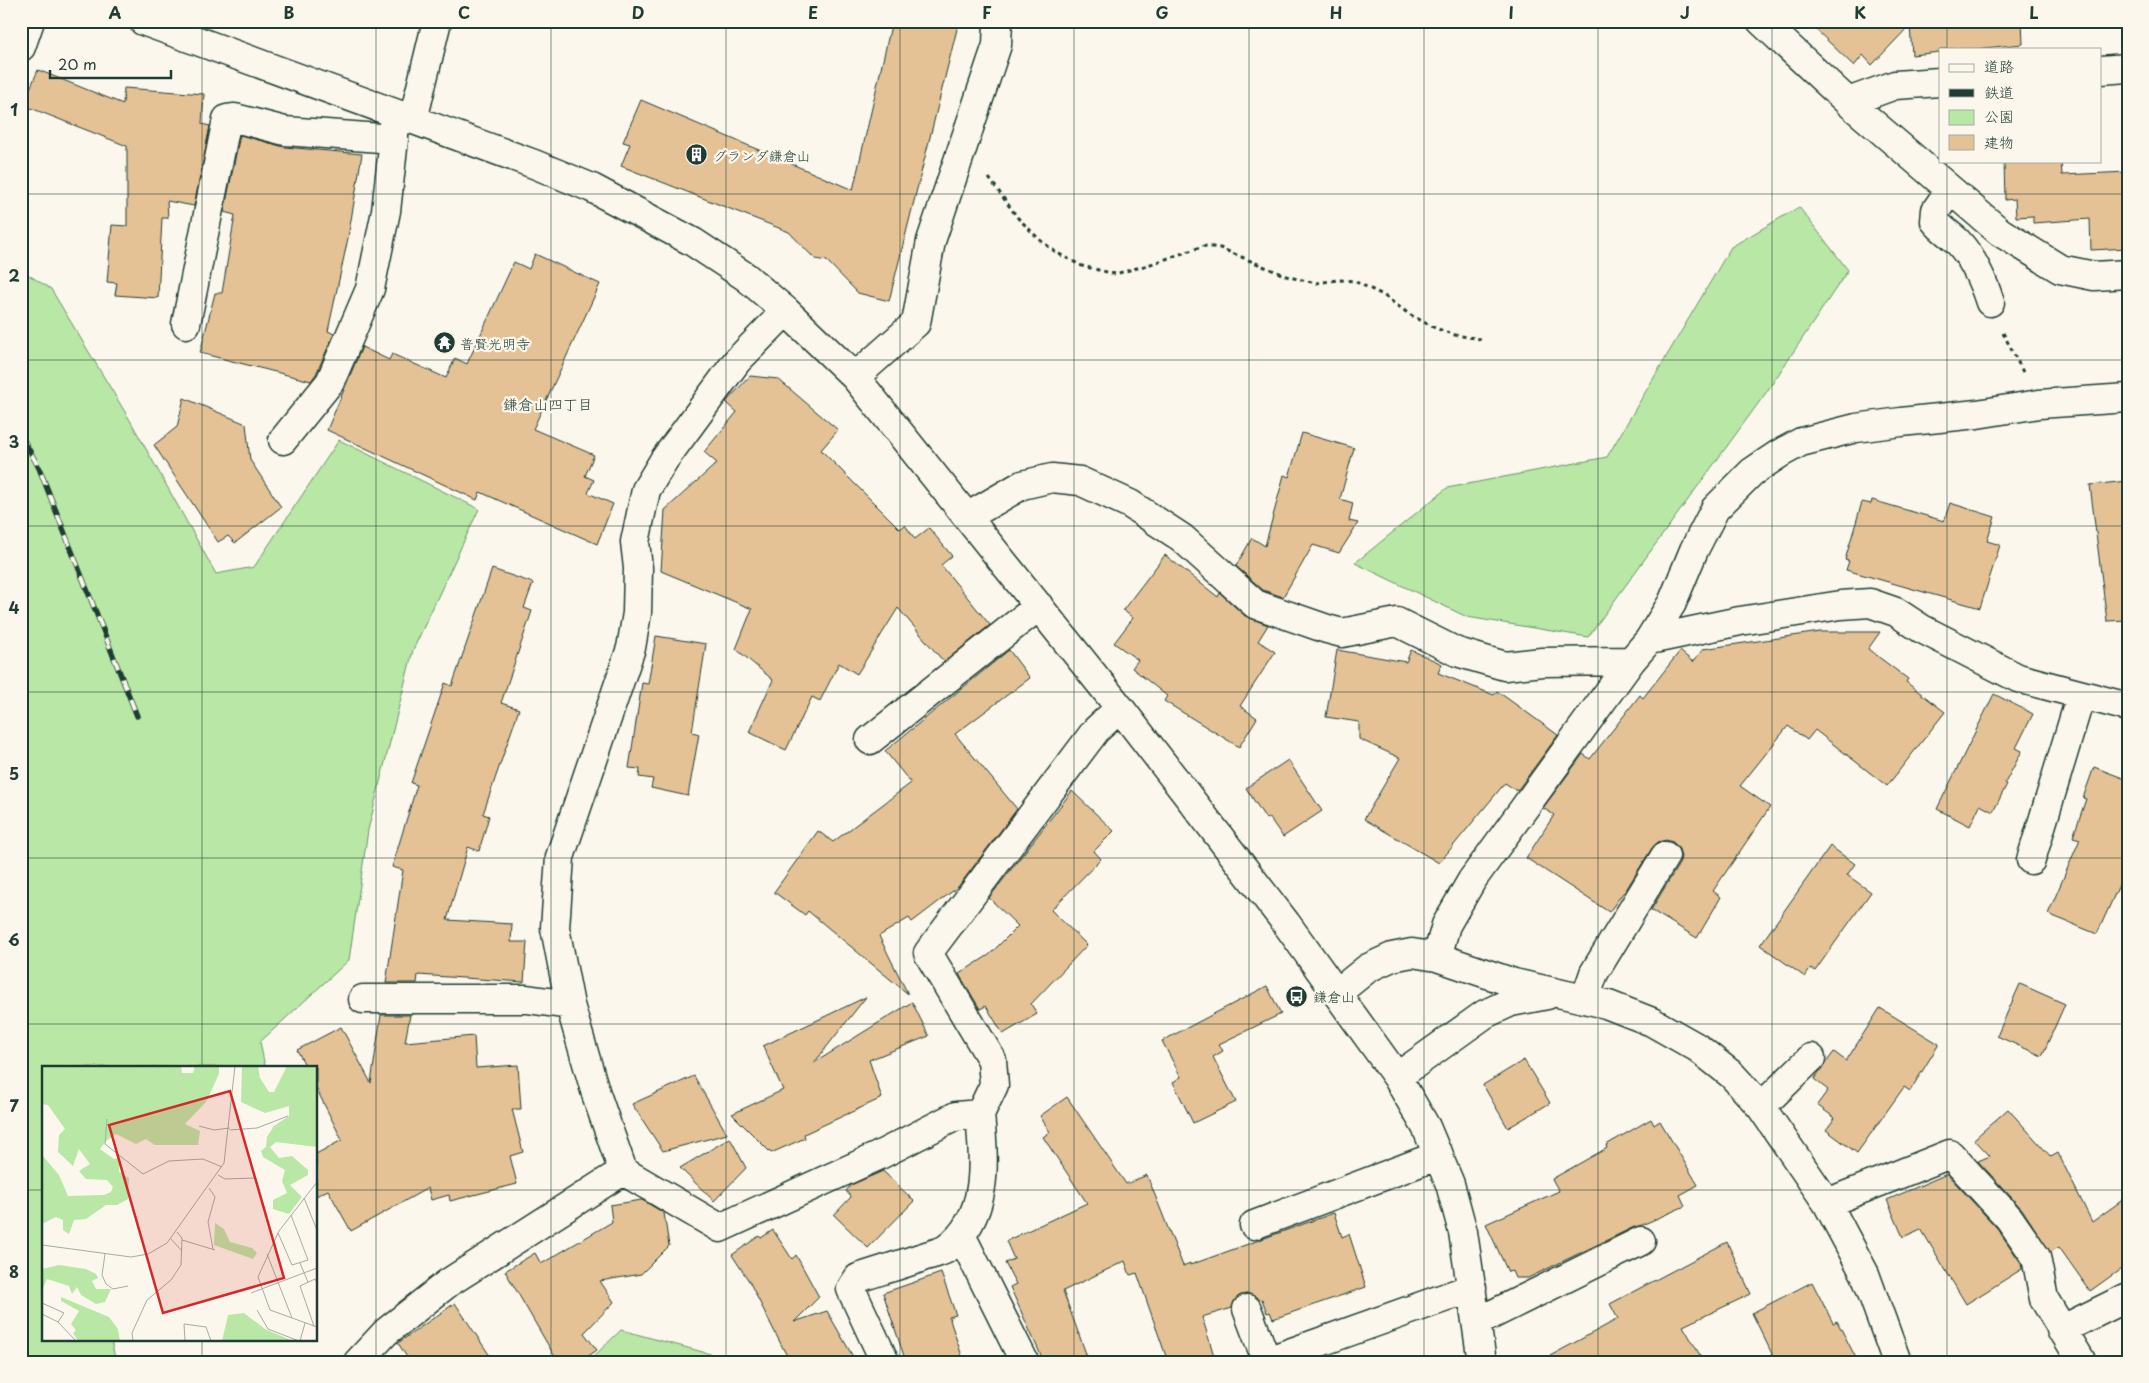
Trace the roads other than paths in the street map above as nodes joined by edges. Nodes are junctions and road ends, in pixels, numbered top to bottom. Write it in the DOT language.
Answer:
graph roads {
  1 [pos="30,21"];
  2 [pos="143,21"];
  3 [pos="437,21"];
  4 [pos="998,21"];
  5 [pos="1761,21"];
  6 [pos="21,47"];
  7 [pos="2128,68"];
  8 [pos="2102,70"];
  9 [pos="1939,82"];
  10 [pos="1848,102"];
  11 [pos="403,116"];
  12 [pos="394,139"];
  13 [pos="1950,190"];
  14 [pos="2128,274"];
  15 [pos="1990,302"];
  16 [pos="786,311"];
  17 [pos="186,324"];
  18 [pos="854,377"];
  19 [pos="2128,398"];
  20 [pos="283,440"];
  21 [pos="967,517"];
  22 [pos="1039,606"];
  23 [pos="1649,640"];
  24 [pos="1631,661"];
  25 [pos="2081,695"];
  26 [pos="2128,707"];
  27 [pos="1120,708"];
  28 [pos="870,740"];
  29 [pos="1666,856"];
  30 [pos="2031,860"];
  31 [pos="1437,957"];
  32 [pos="1556,993"];
  33 [pos="1337,994"];
  34 [pos="1585,998"];
  35 [pos="363,999"];
  36 [pos="570,1005"];
  37 [pos="1811,1058"];
  38 [pos="1397,1077"];
  39 [pos="1761,1107"];
  40 [pos="980,1114"];
  41 [pos="1439,1155"];
  42 [pos="623,1171"];
  43 [pos="1827,1203"];
  44 [pos="1254,1225"];
  45 [pos="961,1235"];
  46 [pos="1640,1241"];
  47 [pos="1472,1288"];
  48 [pos="2128,1297"];
  49 [pos="1247,1309"];
  50 [pos="1478,1322"];
  51 [pos="2062,1330"];
  52 [pos="1024,1361"];
  53 [pos="358,1362"];
  54 [pos="885,1362"];
  55 [pos="1267,1362"];
  56 [pos="1482,1362"];
  57 [pos="1897,1362"];
  58 [pos="2082,1362"];
  1 -- 6 [label="street"];
  2 -- 11 [label="street"];
  3 -- 11 [label="street"];
  4 -- 18 [label="street"];
  5 -- 10 [label="street"];
  7 -- 8 [label="street"];
  9 -- 10 [label="street"];
  10 -- 13 [label="street"];
  11 -- 12 [label="street"];
  11 -- 16 [label="street"];
  12 -- 17 [label="street"];
  12 -- 20 [label="street"];
  13 -- 14 [label="street"];
  13 -- 15 [label="street"];
  16 -- 18 [label="street"];
  16 -- 36 [label="street"];
  18 -- 21 [label="street"];
  19 -- 23 [label="street"];
  21 -- 22 [label="street"];
  21 -- 24 [label="street"];
  22 -- 27 [label="street"];
  22 -- 28 [label="street"];
  23 -- 24 [label="street"];
  23 -- 25 [label="street"];
  24 -- 31 [label="street"];
  25 -- 26 [label="street"];
  25 -- 30 [label="street"];
  27 -- 33 [label="street"];
  27 -- 40 [label="street"];
  29 -- 34 [label="street"];
  31 -- 32 [label="street"];
  31 -- 33 [label="street"];
  32 -- 34 [label="street"];
  32 -- 38 [label="street"];
  33 -- 38 [label="street"];
  34 -- 39 [label="street"];
  35 -- 36 [label="street"];
  36 -- 42 [label="street"];
  37 -- 39 [label="street"];
  38 -- 41 [label="street"];
  39 -- 43 [label="street"];
  40 -- 42 [label="street"];
  40 -- 45 [label="street"];
  41 -- 44 [label="street"];
  41 -- 47 [label="street"];
  42 -- 53 [label="street"];
  43 -- 51 [label="street"];
  43 -- 57 [label="street"];
  45 -- 52 [label="street"];
  45 -- 54 [label="street"];
  46 -- 50 [label="street"];
  47 -- 50 [label="street"];
  47 -- 55 [label="street"];
  48 -- 51 [label="street"];
  49 -- 55 [label="street"];
  50 -- 56 [label="street"];
  51 -- 58 [label="street"];
}
